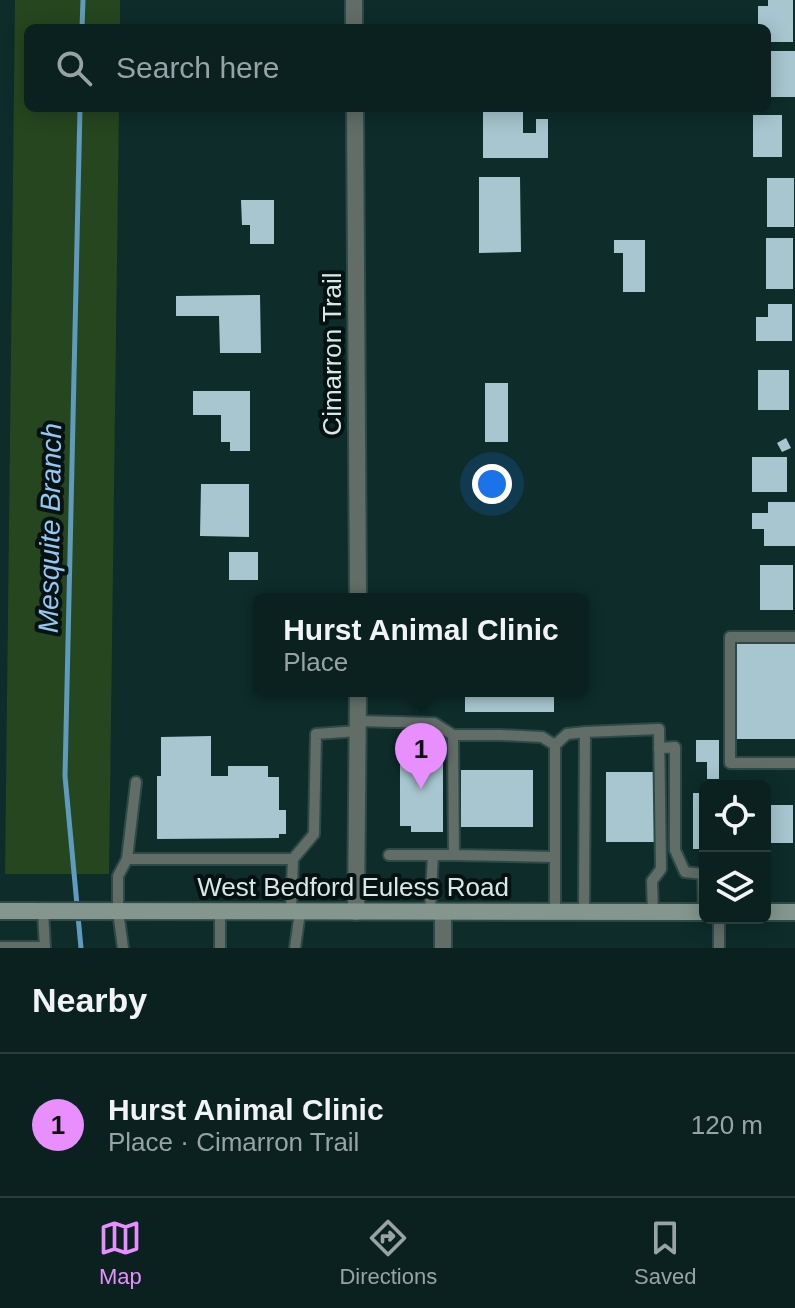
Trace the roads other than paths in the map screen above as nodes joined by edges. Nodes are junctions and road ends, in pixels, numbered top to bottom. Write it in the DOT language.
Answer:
graph roads {
  1 [pos="354,0"];
  2 [pos="354,24"];
  3 [pos="355,112"];
  4 [pos="358,593"];
  5 [pos="795,637"];
  6 [pos="358,697"];
  7 [pos="358,726"];
  8 [pos="585,732"];
  9 [pos="453,735"];
  10 [pos="555,745"];
  11 [pos="659,748"];
  12 [pos="795,763"];
  13 [pos="136,782"];
  14 [pos="389,855"];
  15 [pos="433,855"];
  16 [pos="454,855"];
  17 [pos="555,857"];
  18 [pos="127,859"];
  19 [pos="293,859"];
  20 [pos="699,874"];
  21 [pos="0,911"];
  22 [pos="43,911"];
  23 [pos="112,911"];
  24 [pos="220,911"];
  25 [pos="296,911"];
  26 [pos="356,912"];
  27 [pos="436,912"];
  28 [pos="555,912"];
  29 [pos="584,912"];
  30 [pos="653,912"];
  31 [pos="699,912"];
  32 [pos="771,912"];
  33 [pos="795,912"];
  34 [pos="719,924"];
  35 [pos="0,947"];
  36 [pos="32,948"];
  37 [pos="45,948"];
  38 [pos="123,948"];
  39 [pos="220,948"];
  40 [pos="295,948"];
  41 [pos="443,948"];
  42 [pos="719,948"];
  1 -- 2 [label="street"];
  3 -- 4 [label="street, Cimarron Trail"];
  5 -- 12 [label="lane"];
  6 -- 7 [label="street"];
  7 -- 9 [label="lane"];
  7 -- 19 [label="lane"];
  7 -- 26 [label="street"];
  8 -- 10 [label="lane"];
  8 -- 11 [label="lane"];
  8 -- 29 [label="lane"];
  9 -- 10 [label="lane"];
  9 -- 16 [label="lane"];
  10 -- 17 [label="lane"];
  11 -- 20 [label="lane"];
  11 -- 30 [label="lane"];
  13 -- 18 [label="lane"];
  14 -- 15 [label="lane"];
  15 -- 16 [label="lane"];
  15 -- 27 [label="lane"];
  16 -- 17 [label="lane"];
  17 -- 28 [label="lane"];
  18 -- 19 [label="lane"];
  18 -- 23 [label="lane"];
  19 -- 25 [label="lane"];
  21 -- 22 [label="main road, West Bedford Euless Road"];
  22 -- 23 [label="main road, West Bedford Euless Road"];
  22 -- 37 [label="lane"];
  23 -- 24 [label="main road, West Bedford Euless Road"];
  23 -- 38 [label="lane"];
  24 -- 25 [label="main road, West Bedford Euless Road"];
  24 -- 39 [label="lane"];
  25 -- 26 [label="main road, West Bedford Euless Road"];
  25 -- 40 [label="lane"];
  26 -- 27 [label="main road, West Bedford Euless Road"];
  27 -- 28 [label="main road, West Bedford Euless Road"];
  27 -- 41 [label="street"];
  28 -- 29 [label="main road, West Bedford Euless Road"];
  29 -- 30 [label="main road, West Bedford Euless Road"];
  30 -- 31 [label="main road, West Bedford Euless Road"];
  32 -- 33 [label="main road"];
  34 -- 42 [label="lane"];
  35 -- 36 [label="lane"];
  36 -- 37 [label="lane"];
}
